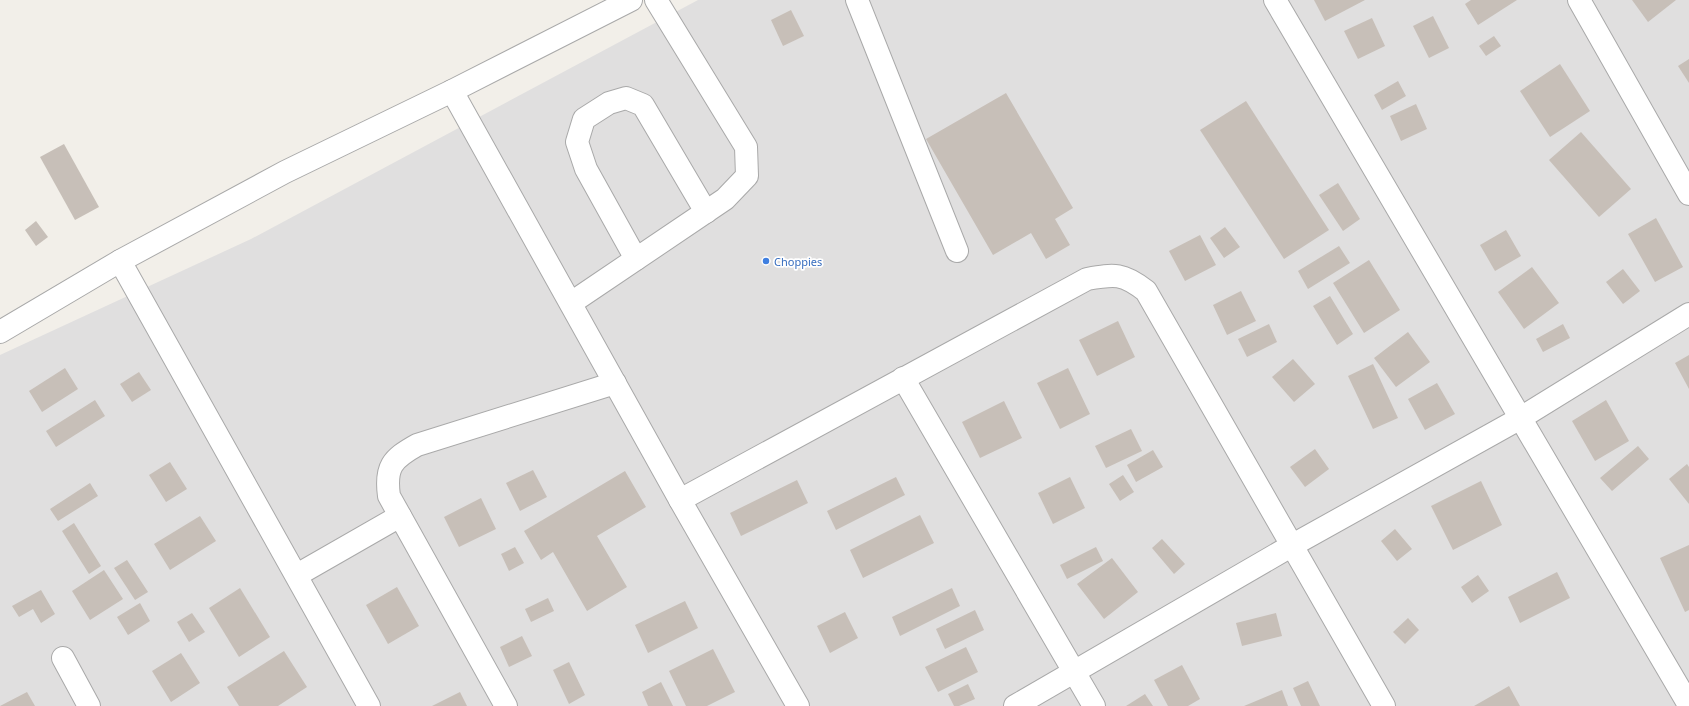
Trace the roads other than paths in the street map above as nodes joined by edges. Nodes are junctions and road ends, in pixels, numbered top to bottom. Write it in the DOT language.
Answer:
graph roads {
  1 [pos="631,0"];
  2 [pos="656,0"];
  3 [pos="857,0"];
  4 [pos="1274,0"];
  5 [pos="1579,0"];
  6 [pos="452,91"];
  7 [pos="1689,194"];
  8 [pos="706,212"];
  9 [pos="957,251"];
  10 [pos="636,259"];
  11 [pos="120,261"];
  12 [pos="571,303"];
  13 [pos="1689,314"];
  14 [pos="0,332"];
  15 [pos="903,378"];
  16 [pos="615,383"];
  17 [pos="1519,418"];
  18 [pos="680,500"];
  19 [pos="400,516"];
  20 [pos="1291,546"];
  21 [pos="297,575"];
  22 [pos="63,658"];
  23 [pos="1073,671"];
  24 [pos="1689,705"];
  25 [pos="89,706"];
  26 [pos="369,706"];
  27 [pos="506,706"];
  28 [pos="798,706"];
  29 [pos="1015,706"];
  30 [pos="1094,706"];
  31 [pos="1384,706"];
  1 -- 6 [label="street"];
  2 -- 8 [label="street"];
  3 -- 9 [label="street"];
  4 -- 17 [label="street"];
  5 -- 7 [label="street"];
  6 -- 11 [label="street"];
  6 -- 12 [label="street"];
  8 -- 10 [label="street"];
  8 -- 10 [label="street"];
  10 -- 12 [label="street"];
  11 -- 14 [label="street"];
  11 -- 21 [label="street"];
  12 -- 16 [label="street"];
  13 -- 17 [label="street"];
  15 -- 18 [label="street"];
  15 -- 20 [label="street"];
  15 -- 23 [label="street"];
  16 -- 18 [label="street"];
  16 -- 19 [label="street"];
  17 -- 20 [label="street"];
  17 -- 24 [label="street"];
  18 -- 28 [label="street"];
  19 -- 21 [label="street"];
  19 -- 27 [label="street"];
  20 -- 23 [label="street"];
  20 -- 31 [label="street"];
  21 -- 26 [label="street"];
  22 -- 25 [label="street"];
  23 -- 29 [label="street"];
  23 -- 30 [label="street"];
}
